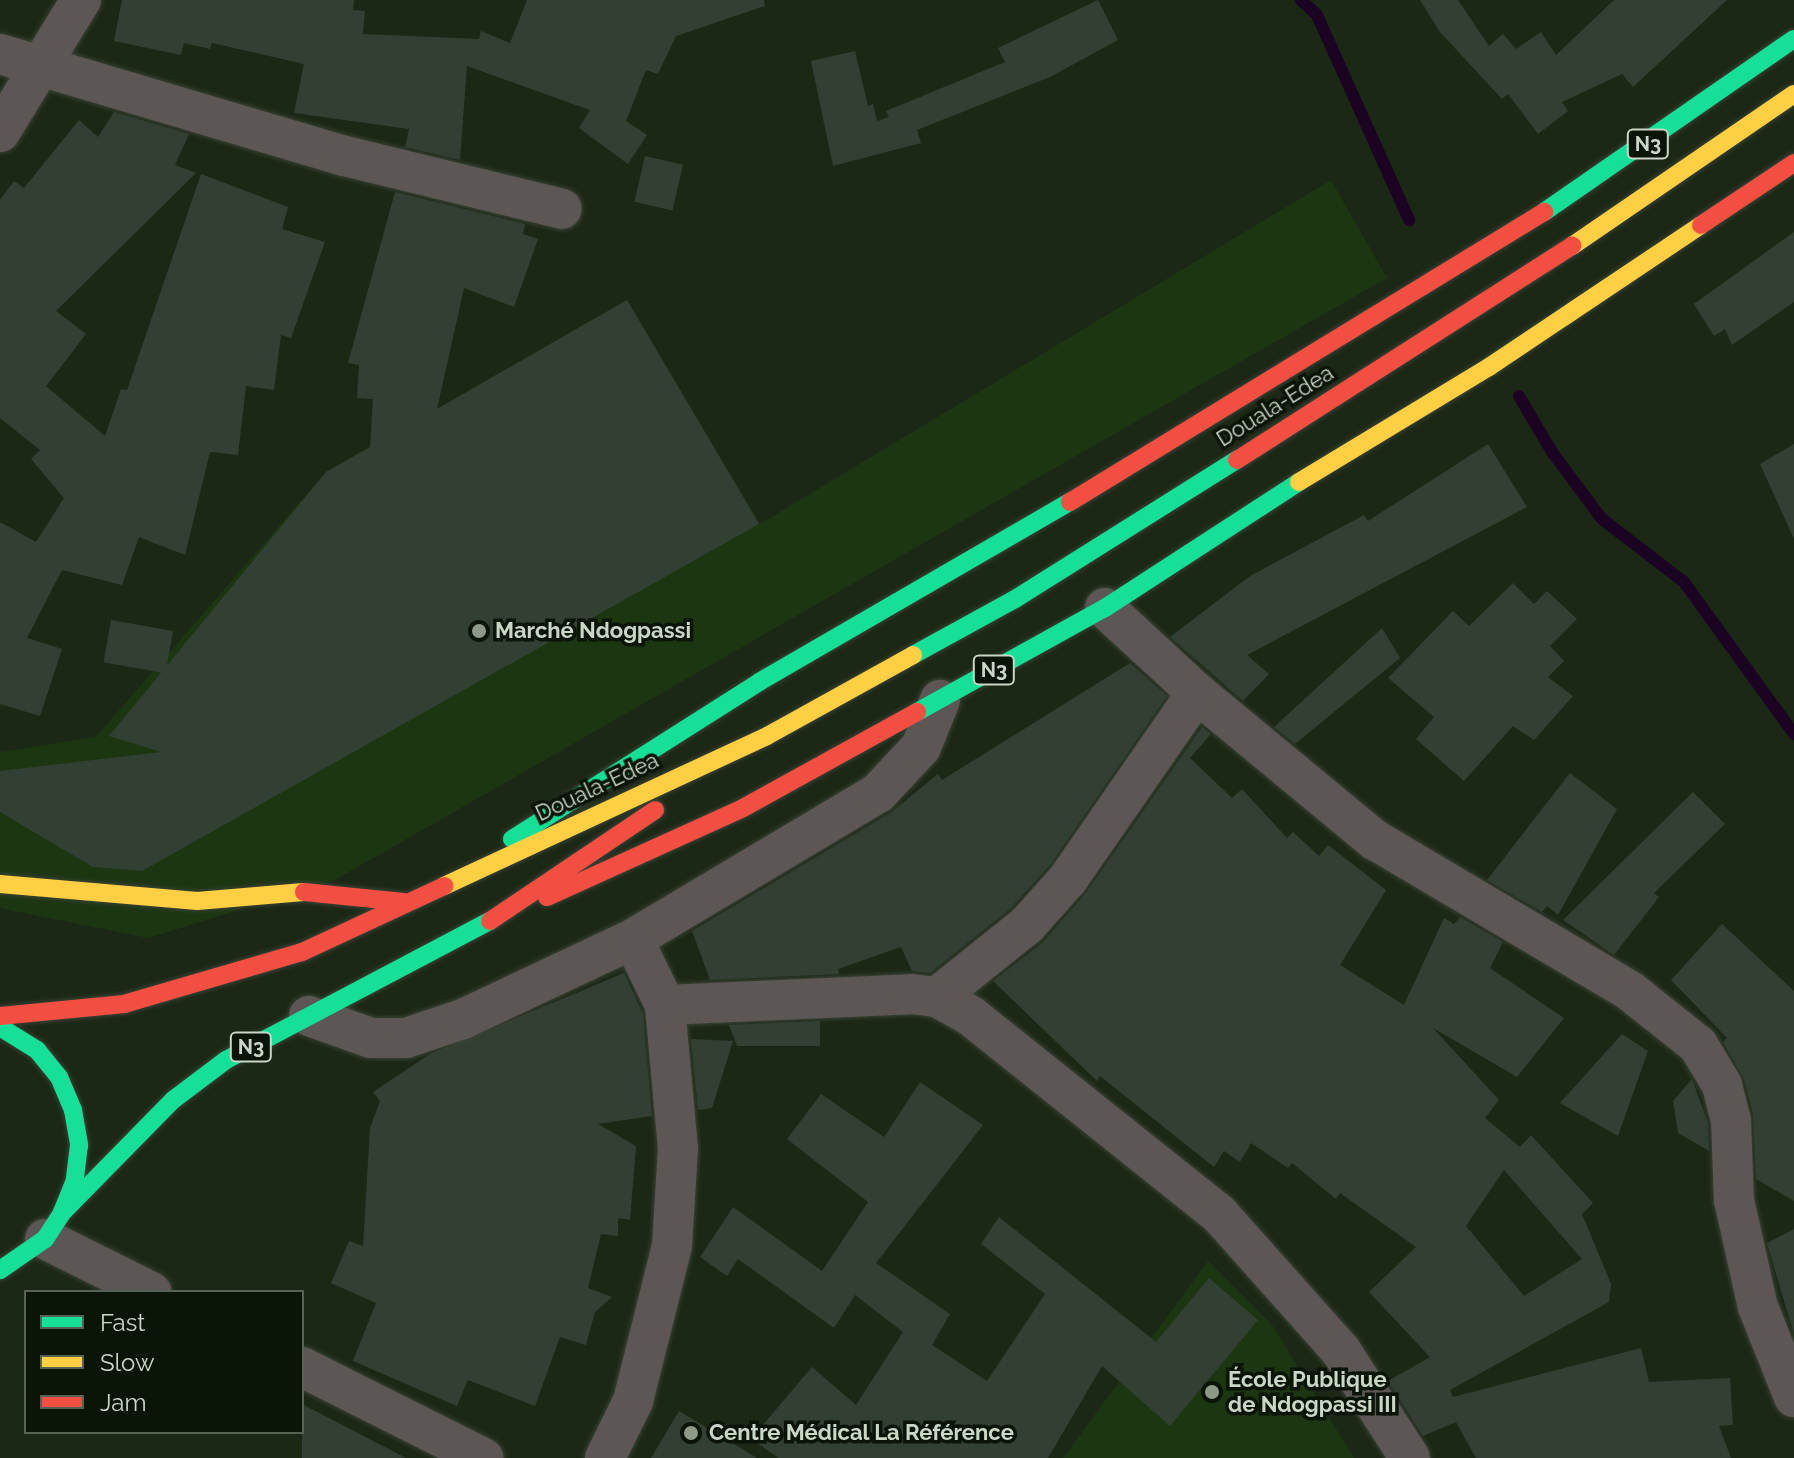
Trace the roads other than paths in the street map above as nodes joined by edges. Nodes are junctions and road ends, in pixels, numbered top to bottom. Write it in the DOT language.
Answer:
graph roads {
  1 [pos="81,0"];
  2 [pos="1794,39"];
  3 [pos="0,54"];
  4 [pos="40,69"];
  5 [pos="1794,94"];
  6 [pos="0,132"];
  7 [pos="1794,163"];
  8 [pos="562,209"];
  9 [pos="1105,608"];
  10 [pos="1197,693"];
  11 [pos="940,700"];
  12 [pos="767,736"];
  13 [pos="446,882"];
  14 [pos="0,884"];
  15 [pos="404,902"];
  16 [pos="476,930"];
  17 [pos="633,939"];
  18 [pos="937,997"];
  19 [pos="665,1005"];
  20 [pos="0,1016"];
  21 [pos="309,1016"];
  22 [pos="0,1027"];
  23 [pos="54,1226"];
  24 [pos="0,1270"];
  25 [pos="148,1290"];
  26 [pos="304,1368"];
  27 [pos="1794,1397"];
  28 [pos="483,1458"];
  29 [pos="605,1458"];
  30 [pos="1410,1458"];
  1 -- 4 [label="street"];
  2 -- 13 [label="main road, N3"];
  3 -- 4 [label="street"];
  4 -- 6 [label="street"];
  4 -- 8 [label="street"];
  5 -- 12 [label="main road, Douala-Edea / N3"];
  7 -- 9 [label="main road, N3"];
  9 -- 10 [label="street"];
  9 -- 11 [label="main road, N3"];
  10 -- 18 [label="street"];
  10 -- 27 [label="street"];
  11 -- 16 [label="main road, N3"];
  11 -- 17 [label="street"];
  12 -- 13 [label="main road, Douala-Edea / N3"];
  12 -- 16 [label="main road, Douala-Edea / N3"];
  13 -- 15 [label="main road, N3"];
  14 -- 15 [label="main road"];
  15 -- 20 [label="main road, N3"];
  16 -- 21 [label="main road, N3"];
  17 -- 19 [label="street"];
  17 -- 21 [label="street"];
  18 -- 19 [label="street"];
  18 -- 30 [label="street"];
  19 -- 29 [label="street"];
  21 -- 23 [label="main road, N3"];
  22 -- 23 [label="main road"];
  23 -- 24 [label="main road, N3"];
  23 -- 25 [label="street"];
  26 -- 28 [label="street"];
}
